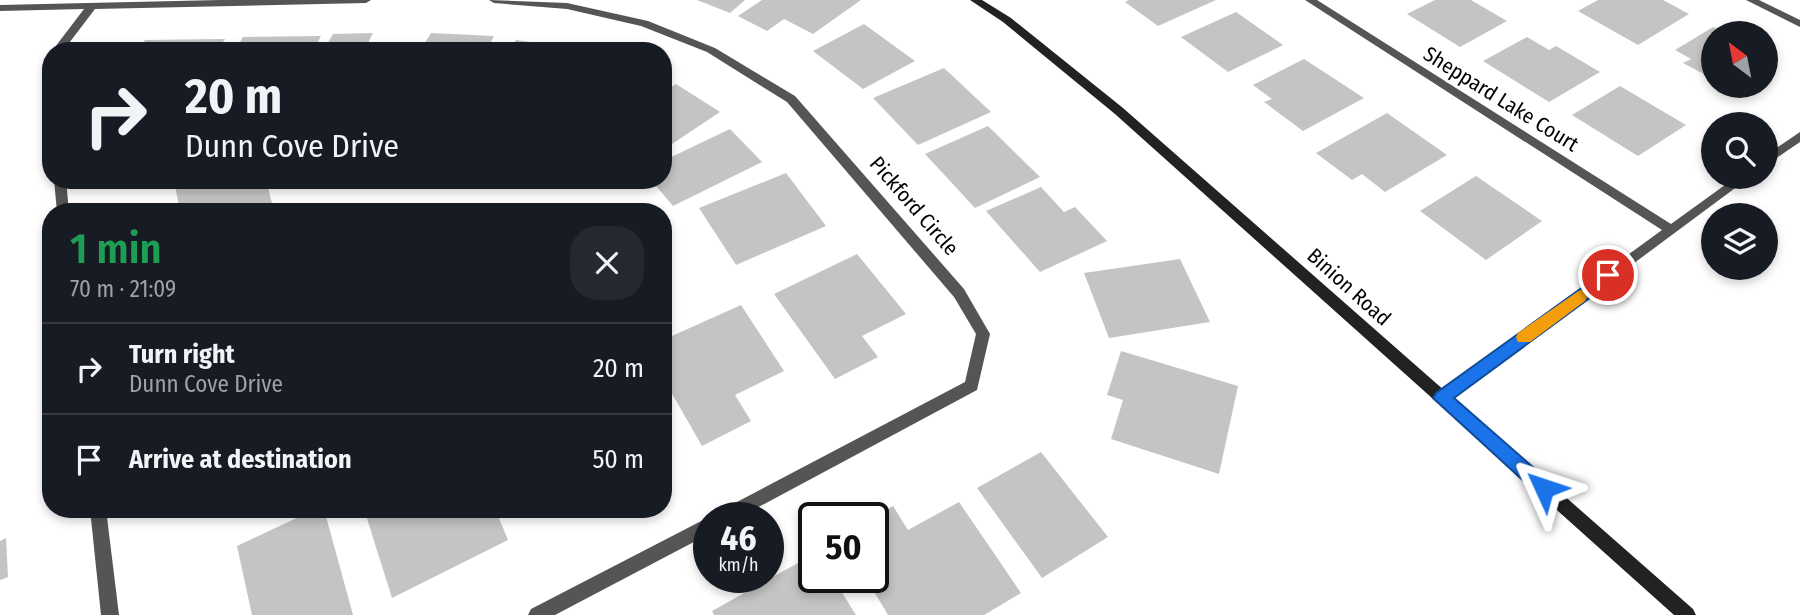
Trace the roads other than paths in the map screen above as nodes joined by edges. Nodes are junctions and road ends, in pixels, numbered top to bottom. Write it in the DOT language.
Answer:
graph roads {
  1 [pos="366,0"];
  2 [pos="494,0"];
  3 [pos="975,0"];
  4 [pos="1310,0"];
  5 [pos="1751,0"];
  6 [pos="92,6"];
  7 [pos="0,8"];
  8 [pos="1800,24"];
  9 [pos="64,42"];
  10 [pos="1800,136"];
  11 [pos="1778,152"];
  12 [pos="1727,189"];
  13 [pos="1671,230"];
  14 [pos="1442,398"];
  15 [pos="752,502"];
  16 [pos="99,518"];
  17 [pos="693,533"];
  18 [pos="110,615"];
  19 [pos="537,615"];
  20 [pos="1687,615"];
  1 -- 6 [label="street"];
  2 -- 15 [label="street, Pickford Circle"];
  3 -- 14 [label="main road, Binion Road"];
  4 -- 13 [label="street, Sheppard Lake Court"];
  5 -- 8 [label="street"];
  6 -- 7 [label="street"];
  6 -- 9 [label="street"];
  10 -- 11 [label="street"];
  12 -- 13 [label="street"];
  13 -- 14 [label="street"];
  14 -- 20 [label="main road, Binion Road"];
  16 -- 18 [label="street"];
  17 -- 19 [label="street"];
}
